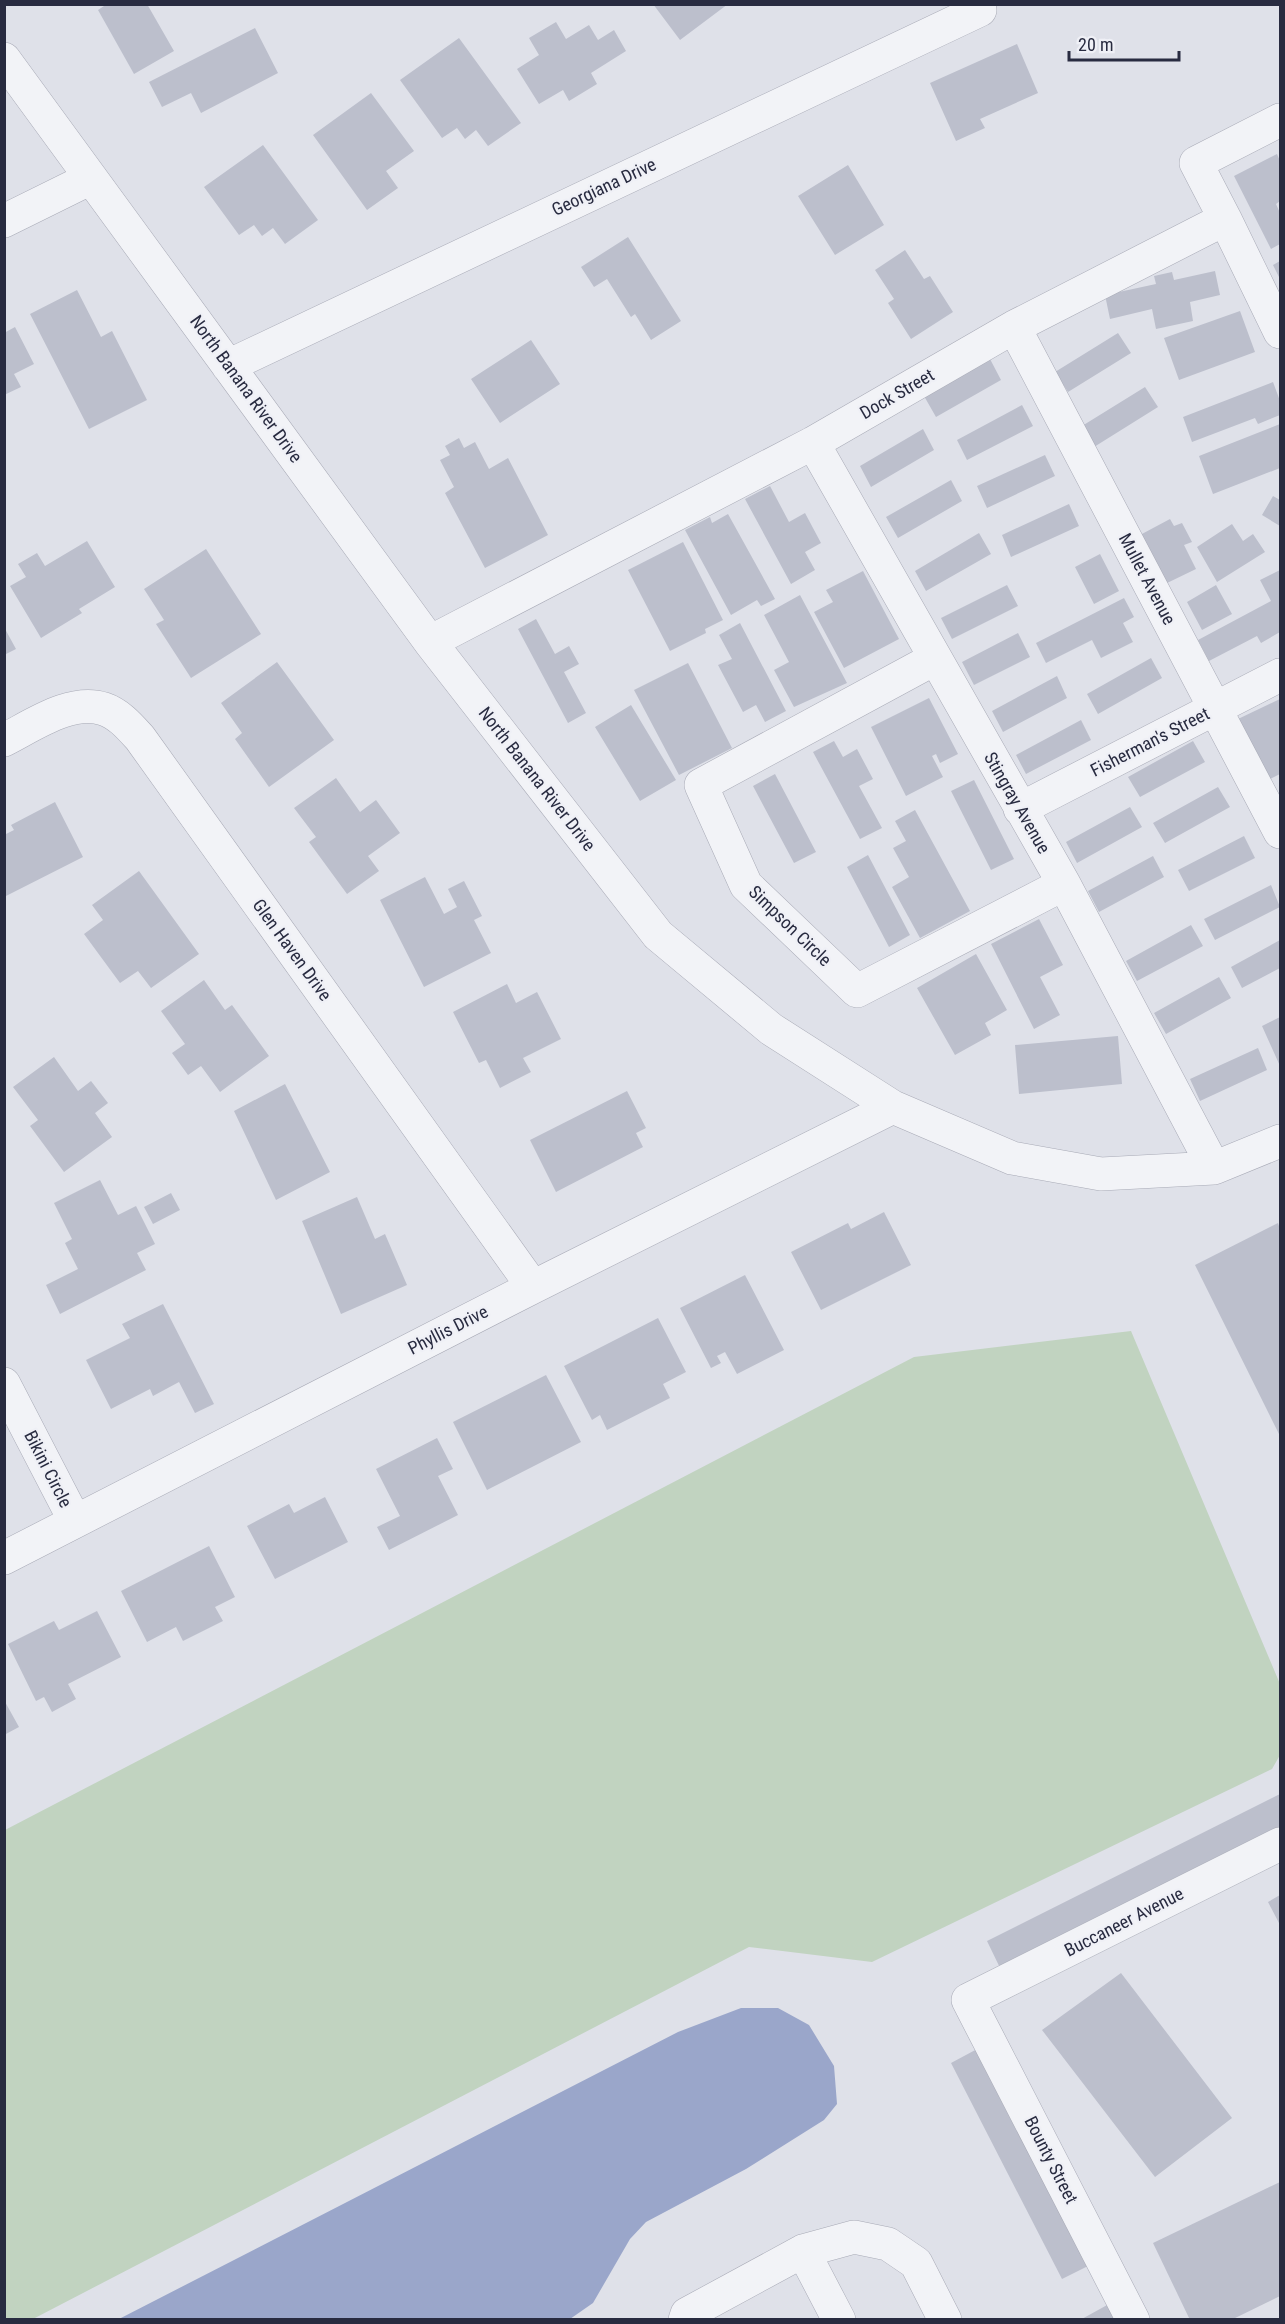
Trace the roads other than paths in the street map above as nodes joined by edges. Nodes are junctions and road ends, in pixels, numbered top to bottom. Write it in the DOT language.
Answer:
graph roads {
  1 [pos="980,10"];
  2 [pos="4,59"];
  3 [pos="1281,120"];
  4 [pos="90,178"];
  5 [pos="1225,219"];
  6 [pos="4,221"];
  7 [pos="1014,327"];
  8 [pos="1281,332"];
  9 [pos="228,366"];
  10 [pos="813,443"];
  11 [pos="430,642"];
  12 [pos="934,659"];
  13 [pos="1281,675"];
  14 [pos="1215,709"];
  15 [pos="4,740"];
  16 [pos="1020,809"];
  17 [pos="1281,832"];
  18 [pos="1064,884"];
  19 [pos="893,1107"];
  20 [pos="1281,1141"];
  21 [pos="1214,1168"];
  22 [pos="533,1287"];
  23 [pos="4,1384"];
  24 [pos="75,1521"];
  25 [pos="4,1558"];
  26 [pos="1281,1844"];
  27 [pos="968,2000"];
  28 [pos="802,2251"];
  29 [pos="687,2318"];
  30 [pos="839,2319"];
  31 [pos="945,2319"];
  32 [pos="1133,2319"];
  1 -- 9 [label="street, Georgiana Drive"];
  2 -- 4 [label="street, North Banana River Drive"];
  3 -- 5 [label="street"];
  4 -- 6 [label="street"];
  4 -- 9 [label="street, North Banana River Drive"];
  5 -- 7 [label="street, Dock Street"];
  5 -- 8 [label="street"];
  7 -- 10 [label="street, Dock Street"];
  7 -- 14 [label="street, Mullet Avenue"];
  9 -- 11 [label="street, North Banana River Drive"];
  10 -- 11 [label="street, Dock Street"];
  10 -- 12 [label="street, Stingray Avenue"];
  11 -- 19 [label="street, North Banana River Drive"];
  12 -- 16 [label="street, Stingray Avenue"];
  12 -- 18 [label="street, Simpson Circle"];
  13 -- 14 [label="street, Fisherman's Street"];
  14 -- 16 [label="street, Fisherman's Street"];
  14 -- 17 [label="street, Mullet Avenue"];
  15 -- 22 [label="street, Glen Haven Drive"];
  16 -- 18 [label="street, Stingray Avenue"];
  18 -- 21 [label="street, Stingray Avenue"];
  19 -- 21 [label="street, North Banana River Drive"];
  19 -- 22 [label="street, Phyllis Drive"];
  20 -- 21 [label="street, North Banana River Drive"];
  22 -- 24 [label="street, Phyllis Drive"];
  23 -- 24 [label="street, Bikini Circle"];
  24 -- 25 [label="street, Phyllis Drive"];
  26 -- 27 [label="street, Buccaneer Avenue"];
  27 -- 32 [label="street, Bounty Street"];
  28 -- 29 [label="street"];
  28 -- 30 [label="street"];
  28 -- 31 [label="street"];
}
